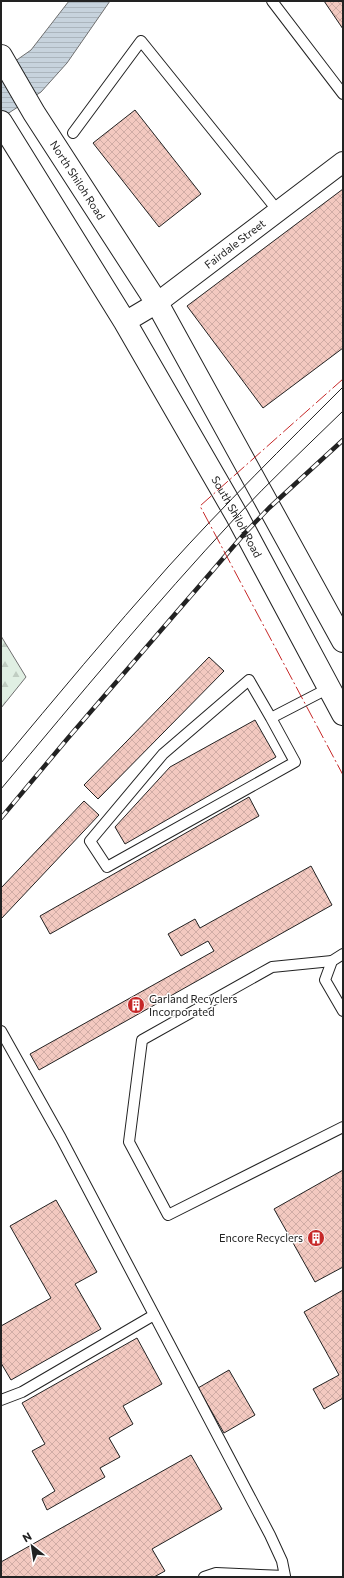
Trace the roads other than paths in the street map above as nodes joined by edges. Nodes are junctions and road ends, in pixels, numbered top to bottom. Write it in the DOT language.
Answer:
graph roads {
  1 [pos="272,1"];
  2 [pos="1,56"];
  3 [pos="343,94"];
  4 [pos="4,126"];
  5 [pos="73,134"];
  6 [pos="343,162"];
  7 [pos="278,211"];
  8 [pos="157,303"];
  9 [pos="125,322"];
  10 [pos="343,641"];
  11 [pos="329,688"];
  12 [pos="343,714"];
  13 [pos="270,718"];
  14 [pos="343,954"];
  15 [pos="332,961"];
  16 [pos="343,1011"];
  17 [pos="1,1031"];
  18 [pos="343,1127"];
  19 [pos="154,1315"];
  20 [pos="1,1400"];
  21 [pos="204,1577"];
  22 [pos="284,1577"];
  1 -- 3 [label="lane"];
  2 -- 8 [label="main road, North Shiloh Road"];
  4 -- 9 [label="main road"];
  5 -- 7 [label="lane"];
  6 -- 7 [label="street, Fairdale Street"];
  7 -- 8 [label="street, Fairdale Street"];
  8 -- 9 [label="street, Fairdale Street"];
  8 -- 10 [label="main road"];
  9 -- 11 [label="main road, South Shiloh Road"];
  11 -- 12 [label="main road, South Shiloh Road"];
  11 -- 13 [label="lane"];
  13 -- 13 [label="lane"];
  14 -- 15 [label="lane"];
  15 -- 16 [label="lane"];
  15 -- 18 [label="lane"];
  17 -- 19 [label="lane"];
  19 -- 20 [label="lane"];
  19 -- 22 [label="lane"];
  21 -- 22 [label="lane"];
}
